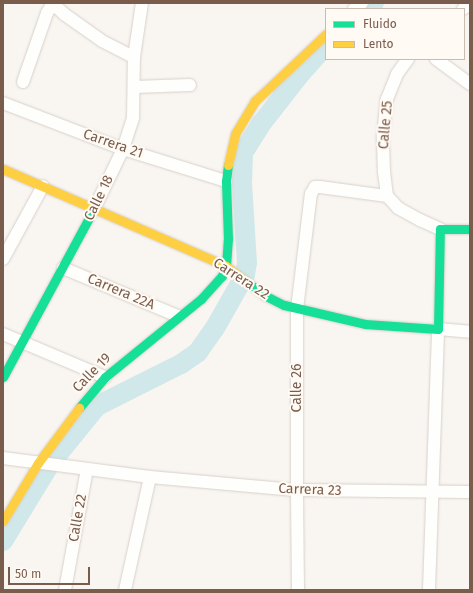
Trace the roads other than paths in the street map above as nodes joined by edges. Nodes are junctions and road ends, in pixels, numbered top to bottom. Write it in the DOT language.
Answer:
graph roads {
  1 [pos="53,3"];
  2 [pos="142,3"];
  3 [pos="325,35"];
  4 [pos="134,57"];
  5 [pos="407,60"];
  6 [pos="437,60"];
  7 [pos="23,82"];
  8 [pos="470,84"];
  9 [pos="190,85"];
  10 [pos="134,87"];
  11 [pos="3,103"];
  12 [pos="123,149"];
  13 [pos="3,169"];
  14 [pos="226,181"];
  15 [pos="43,186"];
  16 [pos="387,196"];
  17 [pos="95,208"];
  18 [pos="440,229"];
  19 [pos="470,229"];
  20 [pos="3,259"];
  21 [pos="226,266"];
  22 [pos="63,268"];
  23 [pos="297,309"];
  24 [pos="178,316"];
  25 [pos="438,329"];
  26 [pos="470,332"];
  27 [pos="3,334"];
  28 [pos="22,342"];
  29 [pos="3,377"];
  30 [pos="105,377"];
  31 [pos="3,458"];
  32 [pos="43,463"];
  33 [pos="87,469"];
  34 [pos="150,477"];
  35 [pos="296,490"];
  36 [pos="433,492"];
  37 [pos="470,492"];
  38 [pos="3,522"];
  39 [pos="65,590"];
  40 [pos="125,590"];
  41 [pos="298,590"];
  42 [pos="429,590"];
  1 -- 4 [label="street"];
  1 -- 7 [label="street"];
  2 -- 4 [label="street, Calle 18"];
  3 -- 14 [label="street"];
  4 -- 10 [label="street, Calle 18"];
  5 -- 16 [label="street, Calle 25"];
  6 -- 8 [label="street"];
  9 -- 10 [label="street"];
  10 -- 12 [label="street, Calle 18"];
  11 -- 12 [label="street, Carrera 21"];
  12 -- 14 [label="street, Carrera 21"];
  12 -- 17 [label="street, Calle 18"];
  13 -- 15 [label="street, Carrera 22"];
  14 -- 21 [label="street"];
  15 -- 17 [label="street, Carrera 22"];
  15 -- 20 [label="street"];
  16 -- 18 [label="street"];
  16 -- 23 [label="street, Calle 26"];
  17 -- 21 [label="street, Carrera 22"];
  17 -- 22 [label="street, Calle 18"];
  18 -- 19 [label="street"];
  18 -- 25 [label="street"];
  21 -- 23 [label="street, Carrera 22"];
  21 -- 24 [label="street, Calle 19"];
  22 -- 24 [label="street, Carrera 22A"];
  22 -- 28 [label="street, Calle 18"];
  23 -- 25 [label="street, Carrera 22"];
  23 -- 35 [label="street, Calle 26"];
  24 -- 30 [label="street, Calle 19"];
  25 -- 26 [label="street, Carrera 22"];
  25 -- 36 [label="street"];
  27 -- 28 [label="street"];
  28 -- 29 [label="street, Calle 18"];
  28 -- 30 [label="street"];
  30 -- 32 [label="street, Calle 19"];
  31 -- 32 [label="street, Carrera 23"];
  32 -- 33 [label="street, Carrera 23"];
  32 -- 38 [label="street, Calle 19"];
  33 -- 34 [label="street, Carrera 23"];
  33 -- 39 [label="street, Calle 22"];
  34 -- 35 [label="street, Carrera 23"];
  34 -- 40 [label="street"];
  35 -- 36 [label="street, Carrera 23"];
  35 -- 41 [label="street, Calle 26"];
  36 -- 37 [label="street, Carrera 23"];
  36 -- 42 [label="street"];
}
